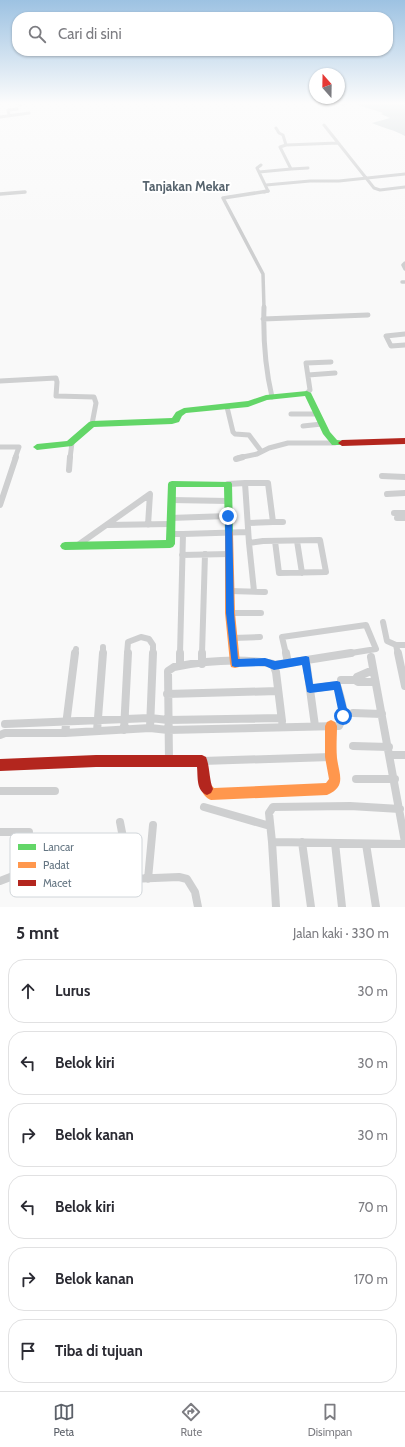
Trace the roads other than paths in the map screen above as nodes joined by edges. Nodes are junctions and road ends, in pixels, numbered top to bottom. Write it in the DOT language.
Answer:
graph roads {
  1 [pos="304,144"];
  2 [pos="339,144"];
  3 [pos="286,145"];
  4 [pos="261,165"];
  5 [pos="308,168"];
  6 [pos="291,169"];
  7 [pos="259,172"];
  8 [pos="405,174"];
  9 [pos="366,178"];
  10 [pos="266,185"];
  11 [pos="405,187"];
  12 [pos="25,192"];
  13 [pos="0,194"];
  14 [pos="405,263"];
  15 [pos="405,269"];
  16 [pos="368,315"];
  17 [pos="263,319"];
  18 [pos="405,334"];
  19 [pos="405,345"];
  20 [pos="331,362"];
  21 [pos="335,373"];
  22 [pos="308,375"];
  23 [pos="0,381"];
  24 [pos="307,392"];
  25 [pos="272,396"];
  26 [pos="227,407"];
  27 [pos="291,414"];
  28 [pos="317,414"];
  29 [pos="92,424"];
  30 [pos="322,424"];
  31 [pos="303,426"];
  32 [pos="405,441"];
  33 [pos="72,443"];
  34 [pos="335,443"];
  35 [pos="37,446"];
  36 [pos="0,447"];
  37 [pos="261,451"];
  38 [pos="236,459"];
  39 [pos="69,470"];
  40 [pos="405,475"];
  41 [pos="382,476"];
  42 [pos="245,483"];
  43 [pos="228,484"];
  44 [pos="405,493"];
  45 [pos="387,494"];
  46 [pos="171,500"];
  47 [pos="228,501"];
  48 [pos="0,505"];
  49 [pos="405,513"];
  50 [pos="228,516"];
  51 [pos="405,518"];
  52 [pos="170,521"];
  53 [pos="273,522"];
  54 [pos="283,522"];
  55 [pos="248,523"];
  56 [pos="148,524"];
  57 [pos="106,525"];
  58 [pos="229,532"];
  59 [pos="248,532"];
  60 [pos="170,534"];
  61 [pos="183,534"];
  62 [pos="297,540"];
  63 [pos="275,541"];
  64 [pos="249,543"];
  65 [pos="65,546"];
  66 [pos="78,546"];
  67 [pos="205,554"];
  68 [pos="229,554"];
  69 [pos="182,555"];
  70 [pos="302,573"];
  71 [pos="230,591"];
  72 [pos="254,591"];
  73 [pos="265,592"];
  74 [pos="230,613"];
  75 [pos="261,613"];
  76 [pos="383,622"];
  77 [pos="260,637"];
  78 [pos="233,638"];
  79 [pos="396,645"];
  80 [pos="405,645"];
  81 [pos="103,647"];
  82 [pos="76,649"];
  83 [pos="371,657"];
  84 [pos="306,660"];
  85 [pos="235,663"];
  86 [pos="288,663"];
  87 [pos="202,664"];
  88 [pos="180,666"];
  89 [pos="274,666"];
  90 [pos="373,670"];
  91 [pos="403,672"];
  92 [pos="341,680"];
  93 [pos="355,680"];
  94 [pos="376,682"];
  95 [pos="405,686"];
  96 [pos="310,688"];
  97 [pos="278,691"];
  98 [pos="167,694"];
  99 [pos="353,713"];
  100 [pos="382,714"];
  101 [pos="150,718"];
  102 [pos="281,718"];
  103 [pos="124,719"];
  104 [pos="168,720"];
  105 [pos="97,721"];
  106 [pos="67,722"];
  107 [pos="5,724"];
  108 [pos="315,726"];
  109 [pos="330,726"];
  110 [pos="282,727"];
  111 [pos="150,728"];
  112 [pos="124,730"];
  113 [pos="168,730"];
  114 [pos="96,731"];
  115 [pos="65,733"];
  116 [pos="0,734"];
  117 [pos="353,746"];
  118 [pos="389,751"];
  119 [pos="405,755"];
  120 [pos="331,757"];
  121 [pos="202,761"];
  122 [pos="168,762"];
  123 [pos="0,765"];
  124 [pos="356,779"];
  125 [pos="395,779"];
  126 [pos="0,791"];
  127 [pos="55,791"];
  128 [pos="204,807"];
  129 [pos="400,809"];
  130 [pos="120,822"];
  131 [pos="153,825"];
  132 [pos="270,826"];
  133 [pos="0,832"];
  134 [pos="29,832"];
  135 [pos="122,833"];
  136 [pos="272,842"];
  137 [pos="302,842"];
  138 [pos="335,843"];
  139 [pos="405,843"];
  140 [pos="366,844"];
  141 [pos="10,877"];
  142 [pos="142,879"];
  143 [pos="148,879"];
  144 [pos="0,881"];
  145 [pos="198,907"];
  146 [pos="276,907"];
  147 [pos="311,907"];
  148 [pos="342,907"];
  149 [pos="376,907"];
  1 -- 3 [label="street"];
  2 -- 9 [label="street"];
  3 -- 6 [label="street"];
  4 -- 7 [label="street"];
  5 -- 6 [label="street"];
  6 -- 7 [label="street"];
  7 -- 10 [label="street"];
  8 -- 9 [label="street"];
  9 -- 10 [label="street"];
  9 -- 11 [label="street"];
  10 -- 17 [label="street"];
  12 -- 13 [label="street"];
  14 -- 15 [label="street"];
  16 -- 17 [label="street"];
  17 -- 25 [label="street"];
  18 -- 19 [label="street"];
  20 -- 22 [label="street"];
  21 -- 22 [label="street"];
  22 -- 24 [label="street"];
  23 -- 29 [label="street"];
  24 -- 25 [label="street"];
  24 -- 28 [label="street"];
  25 -- 26 [label="street"];
  26 -- 29 [label="street"];
  26 -- 37 [label="street"];
  27 -- 28 [label="street"];
  28 -- 30 [label="street"];
  29 -- 33 [label="street"];
  30 -- 31 [label="street"];
  30 -- 34 [label="street"];
  32 -- 34 [label="street"];
  33 -- 35 [label="street"];
  33 -- 39 [label="street"];
  34 -- 37 [label="street"];
  36 -- 48 [label="street"];
  37 -- 38 [label="street"];
  40 -- 41 [label="street"];
  42 -- 43 [label="street"];
  42 -- 53 [label="street"];
  42 -- 55 [label="street"];
  43 -- 46 [label="street"];
  43 -- 47 [label="street"];
  44 -- 45 [label="street"];
  46 -- 47 [label="street"];
  46 -- 52 [label="street"];
  47 -- 50 [label="street"];
  49 -- 51 [label="street"];
  50 -- 52 [label="street"];
  50 -- 58 [label="street"];
  52 -- 56 [label="street"];
  52 -- 60 [label="street"];
  53 -- 54 [label="street"];
  53 -- 55 [label="street"];
  55 -- 59 [label="street"];
  56 -- 57 [label="street"];
  56 -- 57 [label="street"];
  57 -- 66 [label="street"];
  58 -- 59 [label="street"];
  58 -- 61 [label="street"];
  58 -- 68 [label="street"];
  59 -- 64 [label="street"];
  60 -- 61 [label="street"];
  60 -- 66 [label="street"];
  61 -- 69 [label="street"];
  62 -- 63 [label="street"];
  62 -- 70 [label="street"];
  62 -- 70 [label="street"];
  63 -- 64 [label="street"];
  63 -- 70 [label="street"];
  64 -- 72 [label="street"];
  65 -- 66 [label="street"];
  67 -- 68 [label="street"];
  67 -- 69 [label="street"];
  67 -- 87 [label="street"];
  68 -- 71 [label="street"];
  69 -- 88 [label="street"];
  71 -- 72 [label="street"];
  71 -- 74 [label="street"];
  72 -- 73 [label="street"];
  74 -- 75 [label="street"];
  74 -- 78 [label="street"];
  76 -- 79 [label="street"];
  77 -- 78 [label="street"];
  78 -- 85 [label="street"];
  79 -- 80 [label="street"];
  79 -- 91 [label="street"];
  81 -- 105 [label="street"];
  82 -- 106 [label="street"];
  83 -- 90 [label="street"];
  84 -- 86 [label="street"];
  84 -- 86 [label="street"];
  84 -- 96 [label="street"];
  85 -- 87 [label="street"];
  85 -- 89 [label="street"];
  86 -- 89 [label="street"];
  87 -- 88 [label="street"];
  88 -- 98 [label="street"];
  89 -- 97 [label="street"];
  90 -- 93 [label="street"];
  90 -- 94 [label="street"];
  91 -- 95 [label="street"];
  92 -- 93 [label="street"];
  93 -- 94 [label="street"];
  94 -- 100 [label="street"];
  96 -- 108 [label="street"];
  96 -- 109 [label="street"];
  97 -- 98 [label="street"];
  97 -- 102 [label="street"];
  98 -- 104 [label="street"];
  99 -- 100 [label="street"];
  100 -- 118 [label="street"];
  101 -- 103 [label="street"];
  101 -- 103 [label="street"];
  101 -- 104 [label="street"];
  101 -- 111 [label="street"];
  102 -- 104 [label="street"];
  102 -- 110 [label="street"];
  103 -- 105 [label="street"];
  103 -- 112 [label="street"];
  104 -- 113 [label="street"];
  105 -- 106 [label="street"];
  105 -- 114 [label="street"];
  106 -- 107 [label="street"];
  106 -- 115 [label="street"];
  108 -- 109 [label="street"];
  108 -- 110 [label="street"];
  109 -- 120 [label="street"];
  110 -- 113 [label="street"];
  111 -- 112 [label="street"];
  111 -- 113 [label="street"];
  112 -- 114 [label="street"];
  113 -- 122 [label="street"];
  114 -- 115 [label="street"];
  115 -- 116 [label="street"];
  117 -- 118 [label="street"];
  118 -- 119 [label="street"];
  118 -- 125 [label="street"];
  120 -- 121 [label="street"];
  120 -- 121 [label="street"];
  121 -- 122 [label="street"];
  122 -- 123 [label="street"];
  124 -- 125 [label="street"];
  125 -- 129 [label="street"];
  126 -- 127 [label="street"];
  128 -- 132 [label="street"];
  129 -- 132 [label="street"];
  129 -- 139 [label="street"];
  130 -- 135 [label="street"];
  131 -- 143 [label="street"];
  132 -- 136 [label="street"];
  133 -- 134 [label="street"];
  136 -- 137 [label="street"];
  136 -- 146 [label="street"];
  137 -- 138 [label="street"];
  137 -- 147 [label="street"];
  138 -- 140 [label="street"];
  138 -- 148 [label="street"];
  139 -- 140 [label="street"];
  140 -- 149 [label="street"];
  141 -- 144 [label="street"];
  142 -- 143 [label="street"];
  143 -- 145 [label="street"];
}
